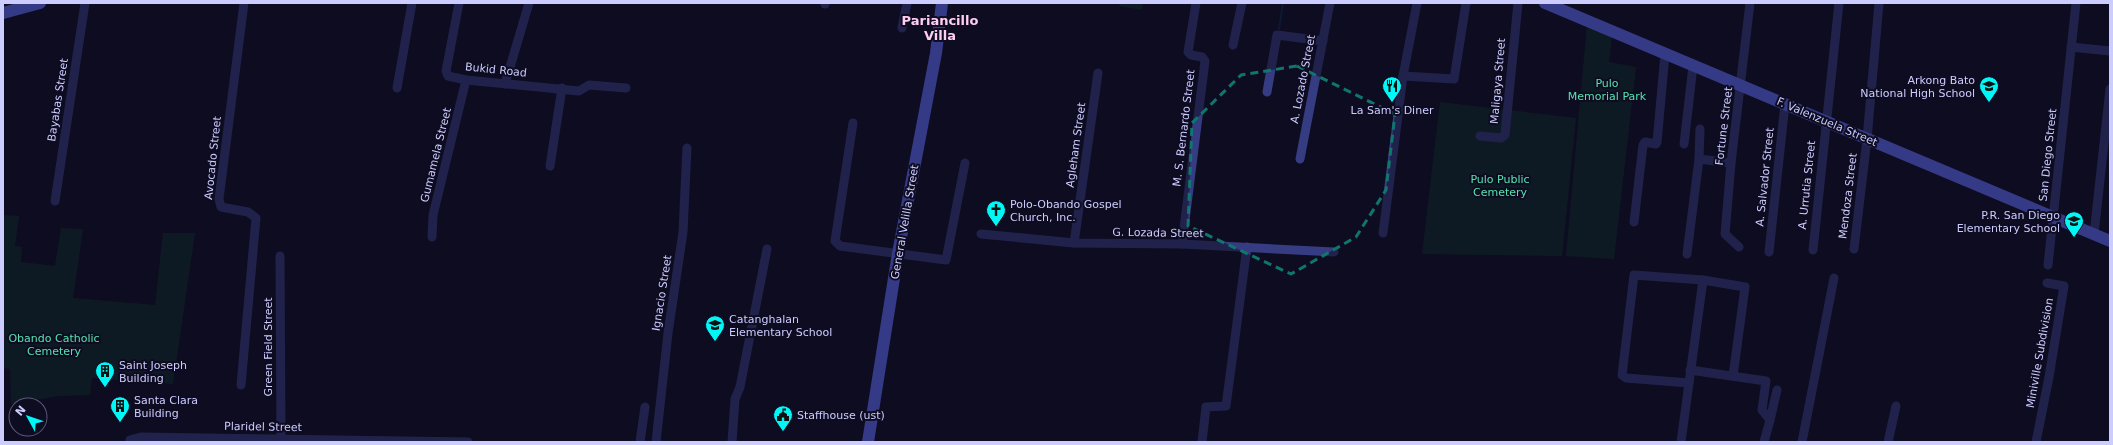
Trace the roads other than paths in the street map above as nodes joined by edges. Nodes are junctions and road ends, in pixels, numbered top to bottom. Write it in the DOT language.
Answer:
graph roads {
  1 [pos="40,3"];
  2 [pos="85,3"];
  3 [pos="244,3"];
  4 [pos="412,3"];
  5 [pos="459,3"];
  6 [pos="528,3"];
  7 [pos="907,3"];
  8 [pos="942,3"];
  9 [pos="1196,3"];
  10 [pos="1242,3"];
  11 [pos="1330,3"];
  12 [pos="1417,3"];
  13 [pos="1466,3"];
  14 [pos="1518,3"];
  15 [pos="1545,3"];
  16 [pos="1750,3"];
  17 [pos="1839,3"];
  18 [pos="1879,3"];
  19 [pos="2076,3"];
  20 [pos="18,5"];
  21 [pos="3,13"];
  22 [pos="902,28"];
  23 [pos="1322,41"];
  24 [pos="1233,45"];
  25 [pos="2071,47"];
  26 [pos="2110,51"];
  27 [pos="1665,54"];
  28 [pos="1693,66"];
  29 [pos="1098,73"];
  30 [pos="1403,76"];
  31 [pos="466,80"];
  32 [pos="505,84"];
  33 [pos="1741,86"];
  34 [pos="397,88"];
  35 [pos="562,88"];
  36 [pos="626,88"];
  37 [pos="2110,89"];
  38 [pos="1267,92"];
  39 [pos="1785,104"];
  40 [pos="1826,121"];
  41 [pos="853,122"];
  42 [pos="1700,129"];
  43 [pos="1480,136"];
  44 [pos="1867,139"];
  45 [pos="1684,144"];
  46 [pos="687,148"];
  47 [pos="1300,159"];
  48 [pos="1698,159"];
  49 [pos="965,163"];
  50 [pos="1732,163"];
  51 [pos="550,166"];
  52 [pos="55,201"];
  53 [pos="2054,218"];
  54 [pos="1634,222"];
  55 [pos="1383,232"];
  56 [pos="982,234"];
  57 [pos="2094,234"];
  58 [pos="432,237"];
  59 [pos="2110,241"];
  60 [pos="1074,243"];
  61 [pos="1182,244"];
  62 [pos="1247,247"];
  63 [pos="1739,247"];
  64 [pos="1854,248"];
  65 [pos="767,249"];
  66 [pos="1813,250"];
  67 [pos="1334,252"];
  68 [pos="1769,252"];
  69 [pos="898,253"];
  70 [pos="1687,254"];
  71 [pos="280,256"];
  72 [pos="2048,265"];
  73 [pos="1834,278"];
  74 [pos="1703,280"];
  75 [pos="2047,283"];
  76 [pos="1690,370"];
  77 [pos="1733,376"];
  78 [pos="1689,383"];
  79 [pos="240,385"];
  80 [pos="1777,390"];
  81 [pos="1896,406"];
  82 [pos="645,407"];
  83 [pos="1770,420"];
  84 [pos="281,440"];
  85 [pos="130,442"];
  86 [pos="398,442"];
  87 [pos="468,442"];
  88 [pos="640,442"];
  89 [pos="656,442"];
  90 [pos="732,442"];
  91 [pos="868,442"];
  92 [pos="1202,442"];
  93 [pos="1681,442"];
  94 [pos="1764,442"];
  95 [pos="1802,442"];
  96 [pos="1888,442"];
  97 [pos="2036,442"];
  1 -- 20 [label="street"];
  2 -- 52 [label="street, Bayabas Street"];
  3 -- 79 [label="street, Avocado Street"];
  4 -- 34 [label="street"];
  5 -- 31 [label="street, Bukid Road"];
  6 -- 32 [label="street"];
  7 -- 22 [label="street"];
  8 -- 69 [label="street, General Velilla Street"];
  9 -- 61 [label="street, M. S. Bernardo Street"];
  10 -- 24 [label="street"];
  11 -- 23 [label="street, A. Lozado Street"];
  12 -- 30 [label="street"];
  13 -- 30 [label="street"];
  14 -- 43 [label="street, Maligaya Street"];
  15 -- 27 [label="street, F. Valenzuela Street"];
  16 -- 33 [label="street, Fortune Street"];
  17 -- 40 [label="street, A. Urrutia Street"];
  18 -- 44 [label="street, Mendoza Street"];
  19 -- 25 [label="street, San Diego Street"];
  20 -- 21 [label="street"];
  23 -- 38 [label="street"];
  23 -- 47 [label="street, A. Lozado Street"];
  25 -- 26 [label="street"];
  25 -- 53 [label="street, San Diego Street"];
  27 -- 28 [label="street, F. Valenzuela Street"];
  27 -- 54 [label="street"];
  28 -- 33 [label="street, F. Valenzuela Street"];
  28 -- 45 [label="street"];
  29 -- 60 [label="street, Agleham Street"];
  30 -- 55 [label="street"];
  31 -- 32 [label="street, Bukid Road"];
  31 -- 58 [label="street, Gumamela Street"];
  32 -- 35 [label="street, Bukid Road"];
  33 -- 39 [label="street, F. Valenzuela Street"];
  33 -- 50 [label="street, Fortune Street"];
  35 -- 36 [label="street, Bukid Road"];
  35 -- 51 [label="street"];
  37 -- 57 [label="street"];
  39 -- 40 [label="street, F. Valenzuela Street"];
  39 -- 68 [label="street, A. Salvador Street"];
  40 -- 44 [label="street, F. Valenzuela Street"];
  40 -- 66 [label="street, A. Urrutia Street"];
  41 -- 69 [label="street"];
  42 -- 48 [label="street"];
  44 -- 53 [label="street, F. Valenzuela Street"];
  44 -- 64 [label="street, Mendoza Street"];
  46 -- 89 [label="street, Ignacio Street"];
  48 -- 50 [label="street"];
  48 -- 70 [label="street"];
  49 -- 69 [label="street"];
  50 -- 63 [label="street, Fortune Street"];
  53 -- 57 [label="street, F. Valenzuela Street"];
  53 -- 72 [label="street, San Diego Street"];
  56 -- 60 [label="street, G. Lozada Street"];
  57 -- 59 [label="street, F. Valenzuela Street"];
  60 -- 61 [label="street, G. Lozada Street"];
  61 -- 62 [label="street, G. Lozada Street"];
  62 -- 67 [label="street, G. Lozada Street"];
  62 -- 92 [label="street"];
  65 -- 90 [label="street"];
  69 -- 91 [label="street, General Velilla Street"];
  71 -- 84 [label="street, Green Field Street"];
  73 -- 95 [label="street"];
  74 -- 76 [label="street"];
  74 -- 77 [label="street"];
  74 -- 78 [label="street"];
  75 -- 97 [label="street, Miniville Subdivision"];
  76 -- 77 [label="street"];
  76 -- 78 [label="street"];
  77 -- 83 [label="street"];
  78 -- 93 [label="street"];
  80 -- 83 [label="street"];
  81 -- 96 [label="street"];
  82 -- 88 [label="street"];
  83 -- 94 [label="street"];
  84 -- 85 [label="street, Plaridel Street"];
  84 -- 86 [label="street, Plaridel Street"];
  86 -- 87 [label="street, Plaridel Street"];
}
